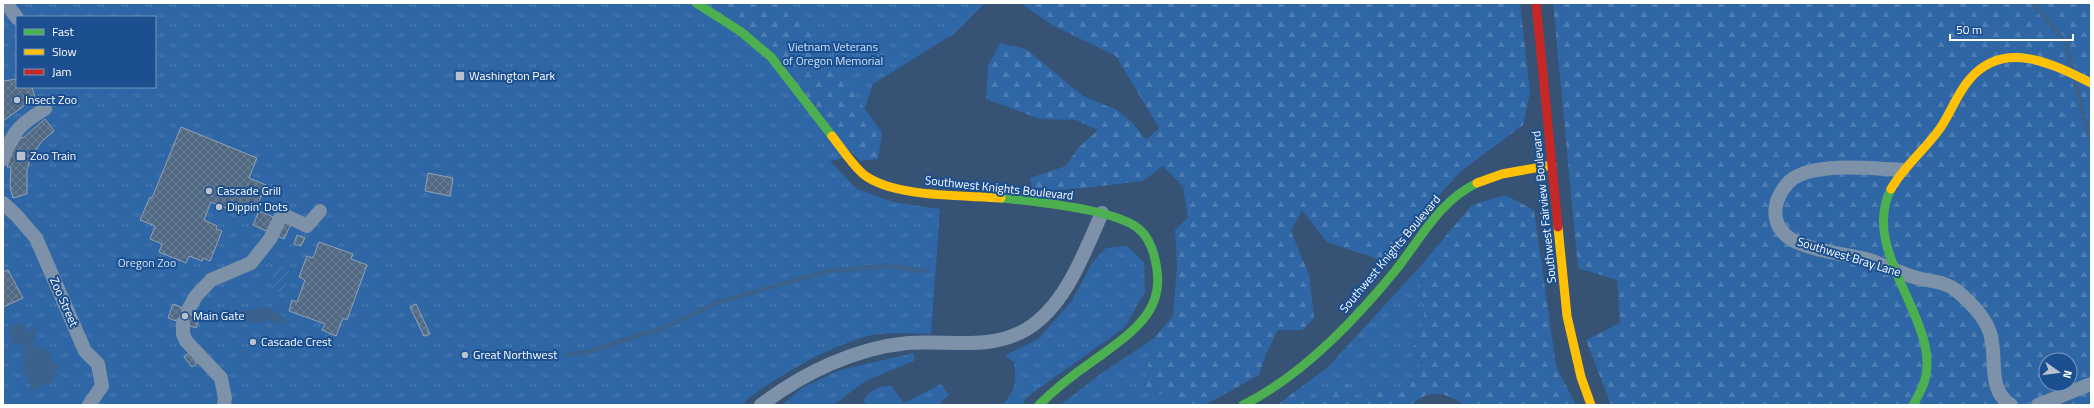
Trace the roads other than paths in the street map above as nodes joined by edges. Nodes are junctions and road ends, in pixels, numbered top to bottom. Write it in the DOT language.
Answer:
graph roads {
  1 [pos="6,3"];
  2 [pos="696,3"];
  3 [pos="1536,3"];
  4 [pos="16,17"];
  5 [pos="2091,83"];
  6 [pos="45,109"];
  7 [pos="3,159"];
  8 [pos="1552,165"];
  9 [pos="1902,170"];
  10 [pos="3,203"];
  11 [pos="320,211"];
  12 [pos="1102,213"];
  13 [pos="1897,271"];
  14 [pos="2091,384"];
  15 [pos="89,405"];
  16 [pos="224,405"];
  17 [pos="761,405"];
  18 [pos="1039,405"];
  19 [pos="1243,405"];
  20 [pos="1592,405"];
  21 [pos="1913,405"];
  22 [pos="2011,405"];
  23 [pos="2038,405"];
  1 -- 4 [label="street"];
  2 -- 12 [label="street, Southwest Knights Boulevard"];
  3 -- 8 [label="street, Southwest Fairview Boulevard"];
  5 -- 9 [label="street"];
  6 -- 7 [label="street"];
  8 -- 19 [label="street, Southwest Knights Boulevard"];
  8 -- 20 [label="street, Southwest Fairview Boulevard"];
  9 -- 13 [label="street"];
  9 -- 13 [label="street, Southwest Bray Lane"];
  10 -- 15 [label="street, Zoo Street"];
  11 -- 16 [label="street"];
  12 -- 17 [label="street"];
  12 -- 18 [label="street, Southwest Knights Boulevard"];
  13 -- 21 [label="street"];
  13 -- 22 [label="street, Southwest Bray Lane"];
  14 -- 23 [label="street"];
}
